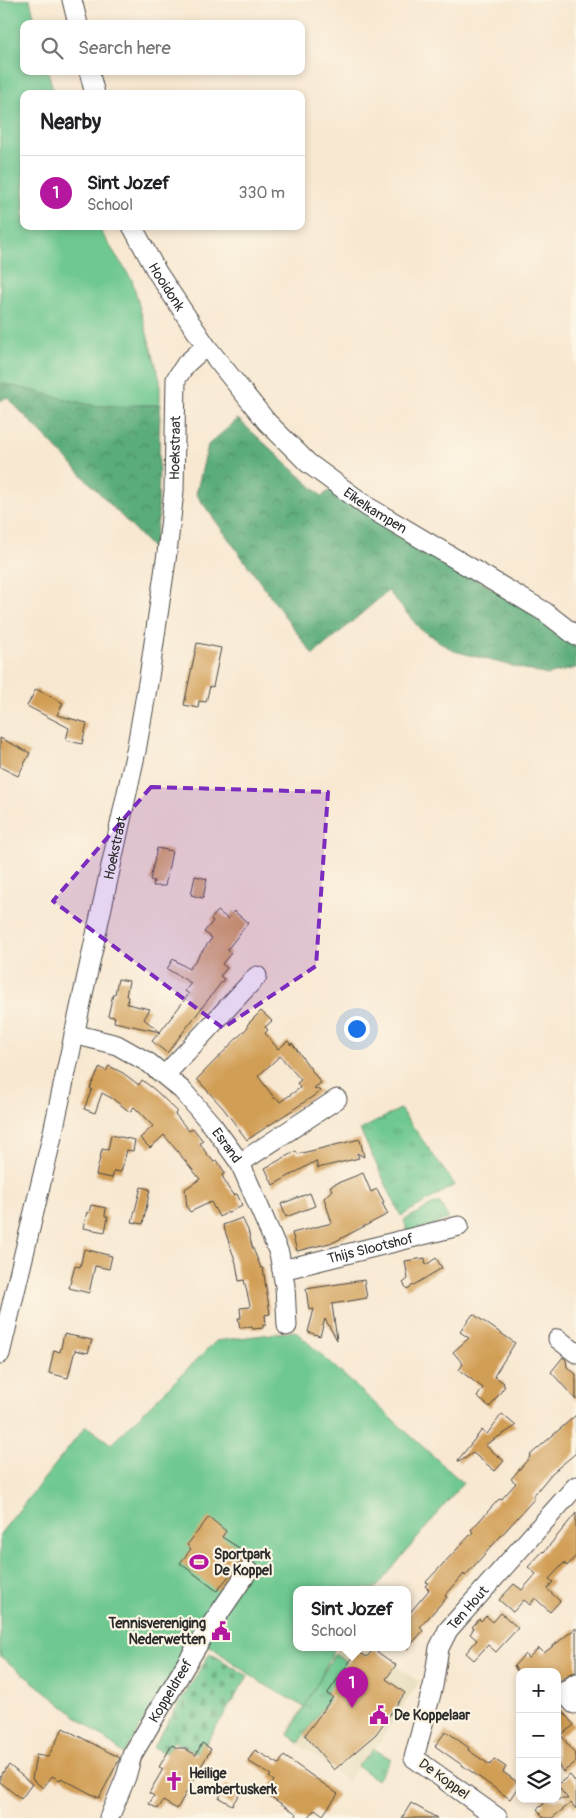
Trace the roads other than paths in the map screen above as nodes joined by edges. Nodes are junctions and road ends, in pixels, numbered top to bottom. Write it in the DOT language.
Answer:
graph roads {
  1 [pos="72,0"];
  2 [pos="77,20"];
  3 [pos="90,75"];
  4 [pos="94,90"];
  5 [pos="134,230"];
  6 [pos="206,346"];
  7 [pos="576,636"];
  8 [pos="257,976"];
  9 [pos="74,1034"];
  10 [pos="165,1075"];
  11 [pos="337,1099"];
  12 [pos="240,1163"];
  13 [pos="458,1226"];
  14 [pos="282,1270"];
  15 [pos="287,1326"];
  16 [pos="558,1339"];
  17 [pos="576,1352"];
  18 [pos="0,1354"];
  19 [pos="576,1486"];
  20 [pos="248,1571"];
  21 [pos="576,1683"];
  22 [pos="576,1702"];
  23 [pos="414,1758"];
  24 [pos="109,1818"];
  25 [pos="498,1818"];
  1 -- 2 [label="street"];
  3 -- 4 [label="street"];
  5 -- 6 [label="street, Hooidonk"];
  6 -- 7 [label="street, Eikelkampen"];
  6 -- 9 [label="street, Hoekstraat"];
  8 -- 10 [label="street"];
  9 -- 10 [label="street, Esrand"];
  9 -- 18 [label="street, Hoekstraat"];
  10 -- 12 [label="street, Esrand"];
  11 -- 12 [label="street"];
  12 -- 14 [label="street, Esrand"];
  13 -- 14 [label="street, Thijs Slootshof"];
  14 -- 15 [label="street, Esrand"];
  16 -- 17 [label="street"];
  19 -- 23 [label="street, Ten Hout"];
  20 -- 24 [label="street, Koppeldreef"];
  21 -- 22 [label="street"];
  23 -- 25 [label="street, De Koppel"];
}
